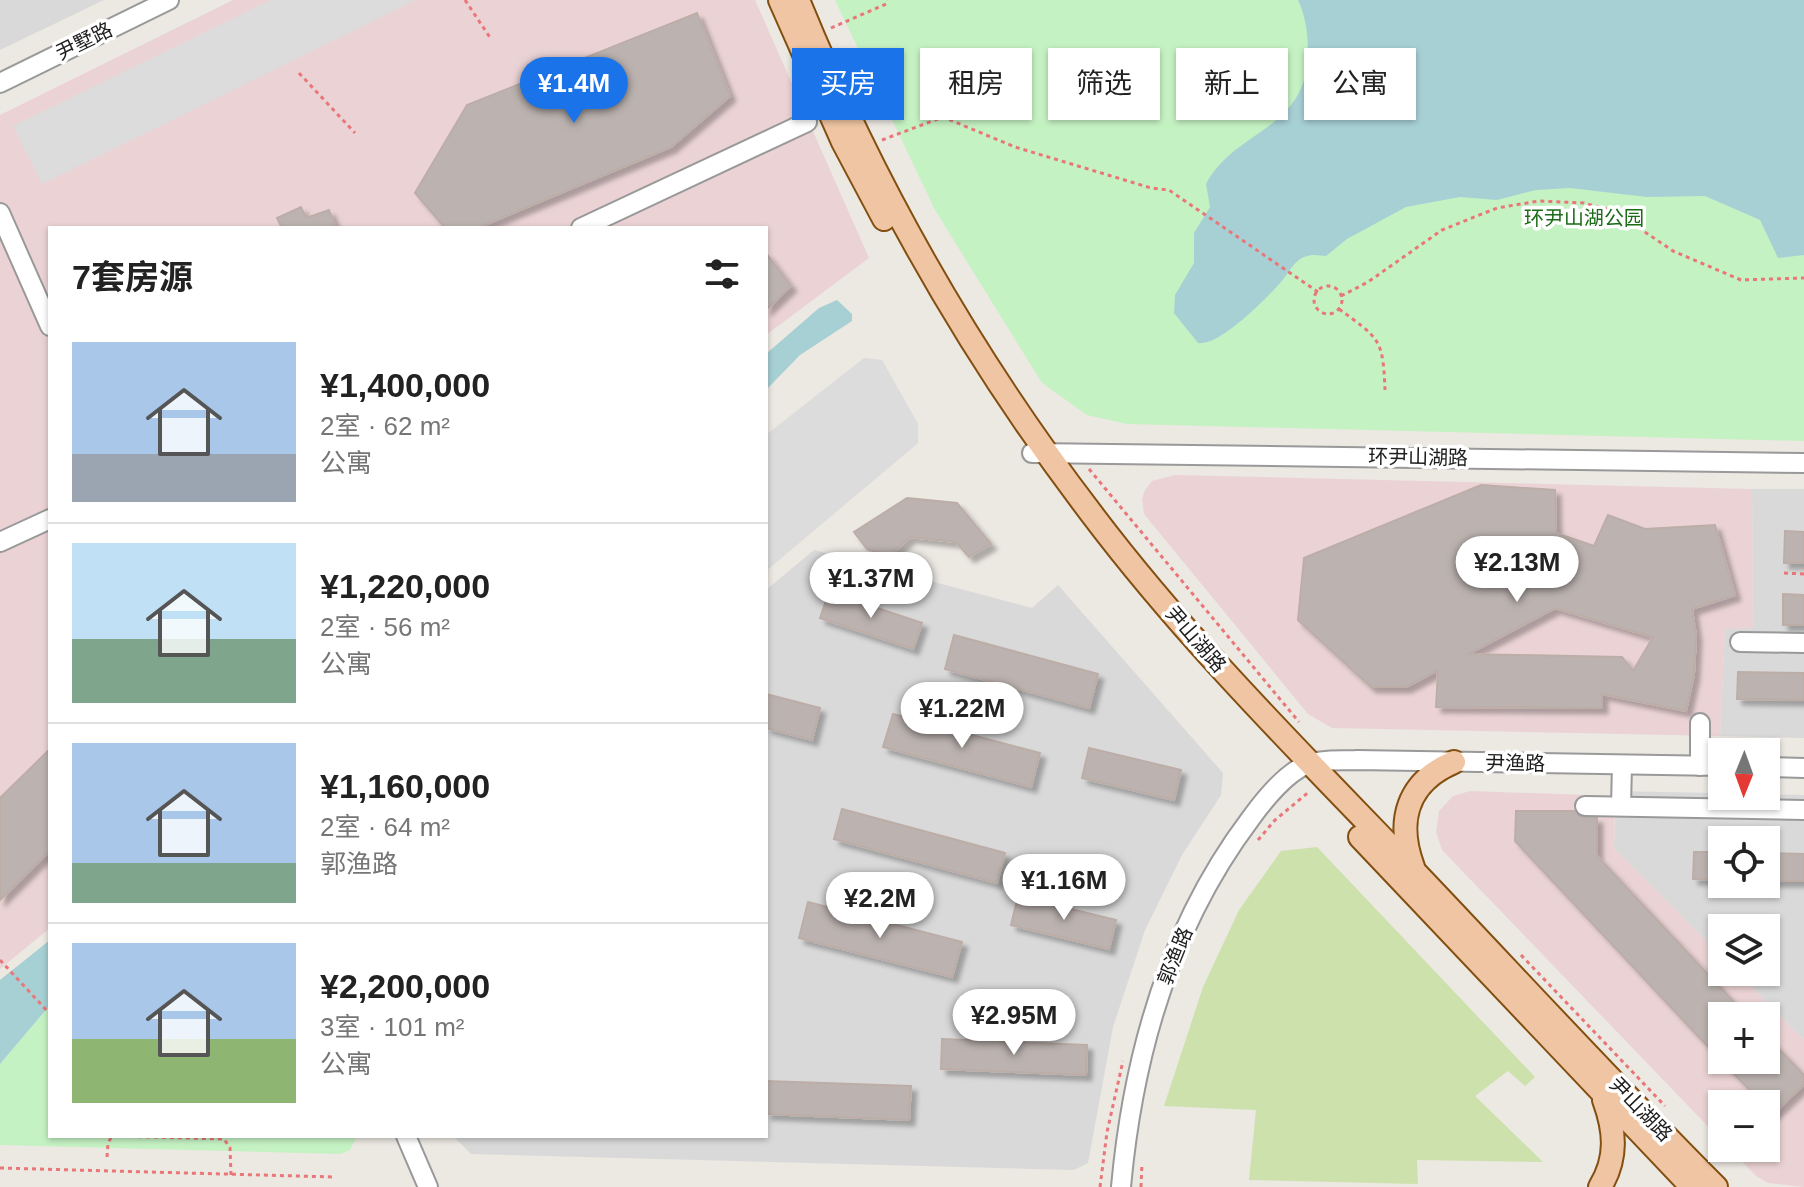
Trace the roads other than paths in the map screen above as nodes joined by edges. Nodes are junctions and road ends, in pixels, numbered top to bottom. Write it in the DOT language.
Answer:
graph roads {
  1 [pos="169,0"];
  2 [pos="780,0"];
  3 [pos="798,0"];
  4 [pos="0,83"];
  5 [pos="807,122"];
  6 [pos="0,213"];
  7 [pos="585,226"];
  8 [pos="48,321"];
  9 [pos="1040,453"];
  10 [pos="1804,463"];
  11 [pos="48,520"];
  12 [pos="0,542"];
  13 [pos="1740,642"];
  14 [pos="1804,643"];
  15 [pos="1700,723"];
  16 [pos="1454,762"];
  17 [pos="1622,765"];
  18 [pos="1700,766"];
  19 [pos="1708,766"];
  20 [pos="1303,767"];
  21 [pos="1780,767"];
  22 [pos="1804,768"];
  23 [pos="1585,806"];
  24 [pos="1621,806"];
  25 [pos="1804,810"];
  26 [pos="1415,872"];
  27 [pos="1601,1091"];
  28 [pos="407,1138"];
  29 [pos="428,1187"];
  30 [pos="1121,1187"];
  31 [pos="1600,1187"];
  32 [pos="1692,1187"];
  33 [pos="1716,1187"];
  1 -- 4 [label="street, 尹墅路"];
  2 -- 9 [label="main road, 尹山湖路"];
  3 -- 9 [label="main road, 尹山湖路"];
  5 -- 7 [label="street"];
  6 -- 8 [label="street"];
  9 -- 10 [label="street, 环尹山湖路"];
  9 -- 20 [label="main road, 尹山湖路"];
  11 -- 12 [label="street"];
  13 -- 14 [label="street"];
  15 -- 18 [label="street"];
  16 -- 17 [label="street, 尹渔路"];
  16 -- 20 [label="street, 尹渔路"];
  16 -- 26 [label="main road"];
  17 -- 18 [label="street, 尹渔路"];
  17 -- 24 [label="street"];
  18 -- 19 [label="street, 尹渔路"];
  20 -- 26 [label="main road, 尹山湖路"];
  20 -- 27 [label="main road, 尹山湖路"];
  20 -- 30 [label="street, 郭渔路"];
  21 -- 22 [label="street"];
  23 -- 24 [label="street"];
  24 -- 25 [label="street"];
  26 -- 33 [label="main road, 尹山湖路"];
  27 -- 31 [label="main road"];
  27 -- 32 [label="main road, 尹山湖路"];
  28 -- 29 [label="street"];
}
